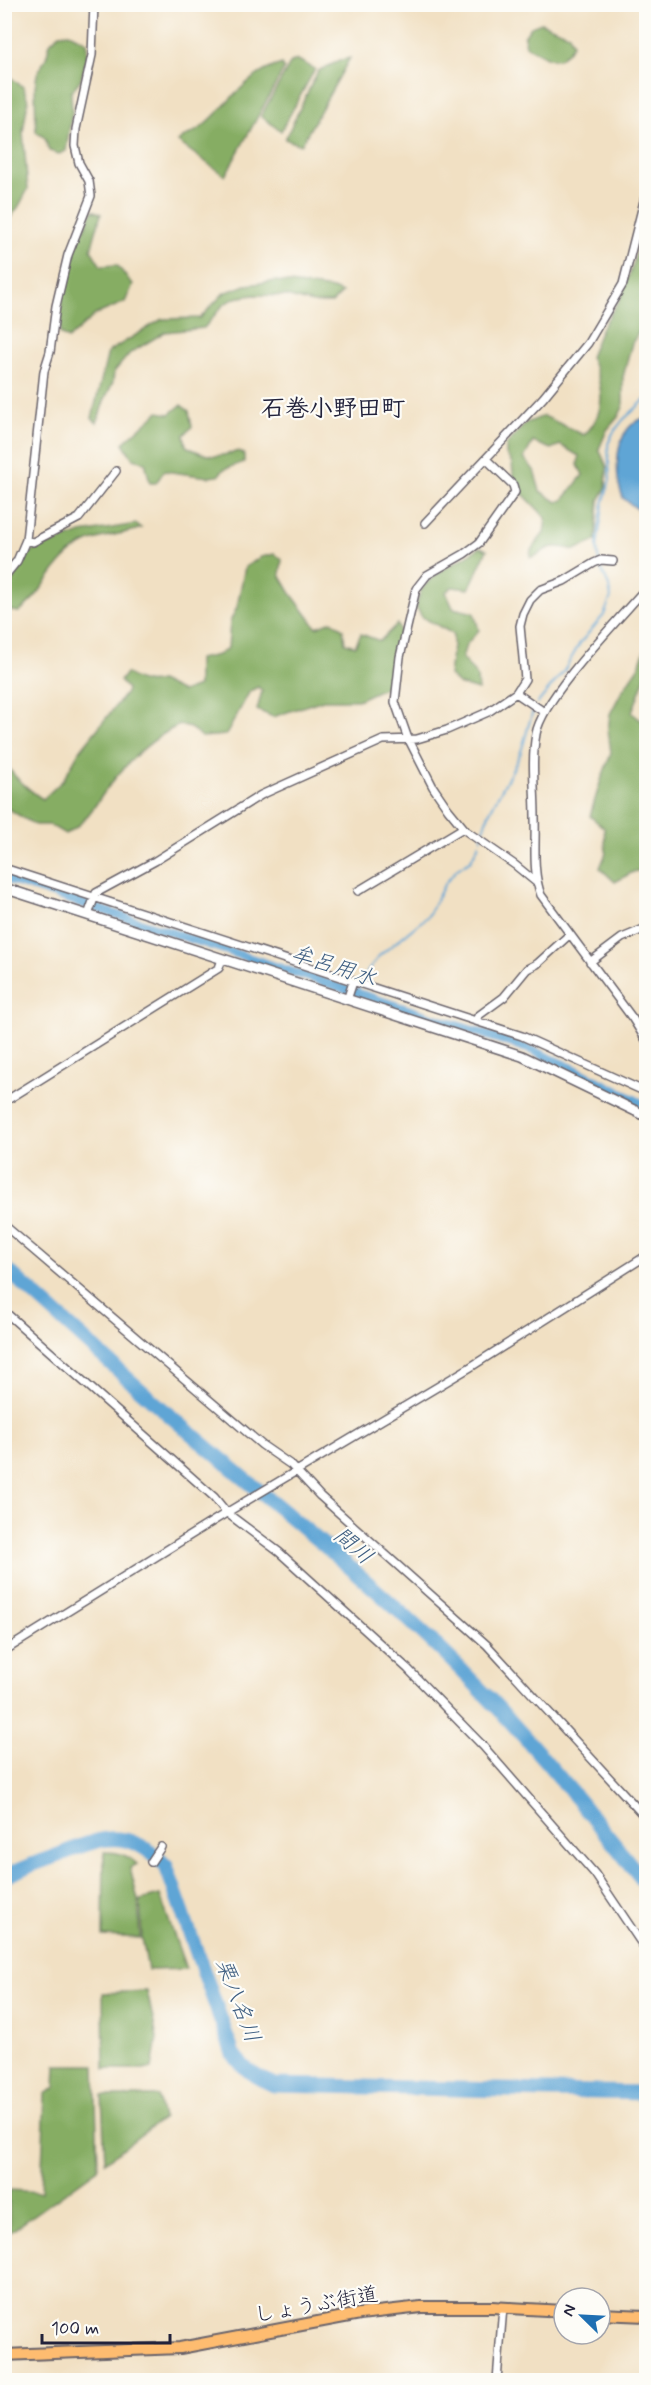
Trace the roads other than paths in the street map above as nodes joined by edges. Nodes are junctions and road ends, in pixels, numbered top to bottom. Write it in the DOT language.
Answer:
graph roads {
  1 [pos="94,4"];
  2 [pos="646,193"];
  3 [pos="486,459"];
  4 [pos="116,471"];
  5 [pos="425,523"];
  6 [pos="26,540"];
  7 [pos="613,561"];
  8 [pos="4,578"];
  9 [pos="646,588"];
  10 [pos="516,693"];
  11 [pos="538,708"];
  12 [pos="410,741"];
  13 [pos="463,828"];
  14 [pos="4,868"];
  15 [pos="537,883"];
  16 [pos="4,888"];
  17 [pos="358,891"];
  18 [pos="93,899"];
  19 [pos="88,913"];
  20 [pos="646,928"];
  21 [pos="569,935"];
  22 [pos="222,958"];
  23 [pos="590,962"];
  24 [pos="356,984"];
  25 [pos="347,998"];
  26 [pos="476,1021"];
  27 [pos="646,1040"];
  28 [pos="646,1092"];
  29 [pos="4,1102"];
  30 [pos="646,1116"];
  31 [pos="4,1226"];
  32 [pos="646,1256"];
  33 [pos="4,1311"];
  34 [pos="295,1472"];
  35 [pos="229,1511"];
  36 [pos="4,1651"];
  37 [pos="646,1818"];
  38 [pos="161,1847"];
  39 [pos="152,1861"];
  40 [pos="646,1950"];
  41 [pos="503,2307"];
  42 [pos="552,2310"];
  43 [pos="612,2315"];
  44 [pos="646,2316"];
  45 [pos="4,2355"];
  46 [pos="497,2380"];
  1 -- 6 [label="street"];
  2 -- 3 [label="street"];
  3 -- 5 [label="street"];
  3 -- 12 [label="street"];
  4 -- 6 [label="street"];
  6 -- 8 [label="street"];
  7 -- 10 [label="street"];
  9 -- 11 [label="street"];
  10 -- 11 [label="street"];
  10 -- 12 [label="street"];
  11 -- 15 [label="street"];
  12 -- 13 [label="street"];
  12 -- 18 [label="street"];
  13 -- 15 [label="street"];
  13 -- 17 [label="street"];
  14 -- 18 [label="street"];
  15 -- 21 [label="street"];
  16 -- 19 [label="street"];
  18 -- 19 [label="street"];
  18 -- 24 [label="street"];
  19 -- 22 [label="street"];
  20 -- 23 [label="street"];
  21 -- 23 [label="street"];
  21 -- 26 [label="street"];
  22 -- 25 [label="street"];
  22 -- 29 [label="street"];
  23 -- 27 [label="street"];
  24 -- 25 [label="street"];
  24 -- 26 [label="street"];
  25 -- 30 [label="street"];
  26 -- 28 [label="street"];
  31 -- 34 [label="street"];
  32 -- 34 [label="street"];
  33 -- 35 [label="street"];
  34 -- 35 [label="street"];
  34 -- 37 [label="street"];
  35 -- 36 [label="street"];
  35 -- 40 [label="street"];
  38 -- 39 [label="street"];
  41 -- 42 [label="main road, しょうぶ街道"];
  41 -- 45 [label="main road, しょうぶ街道"];
  41 -- 46 [label="street"];
  43 -- 44 [label="main road"];
}
